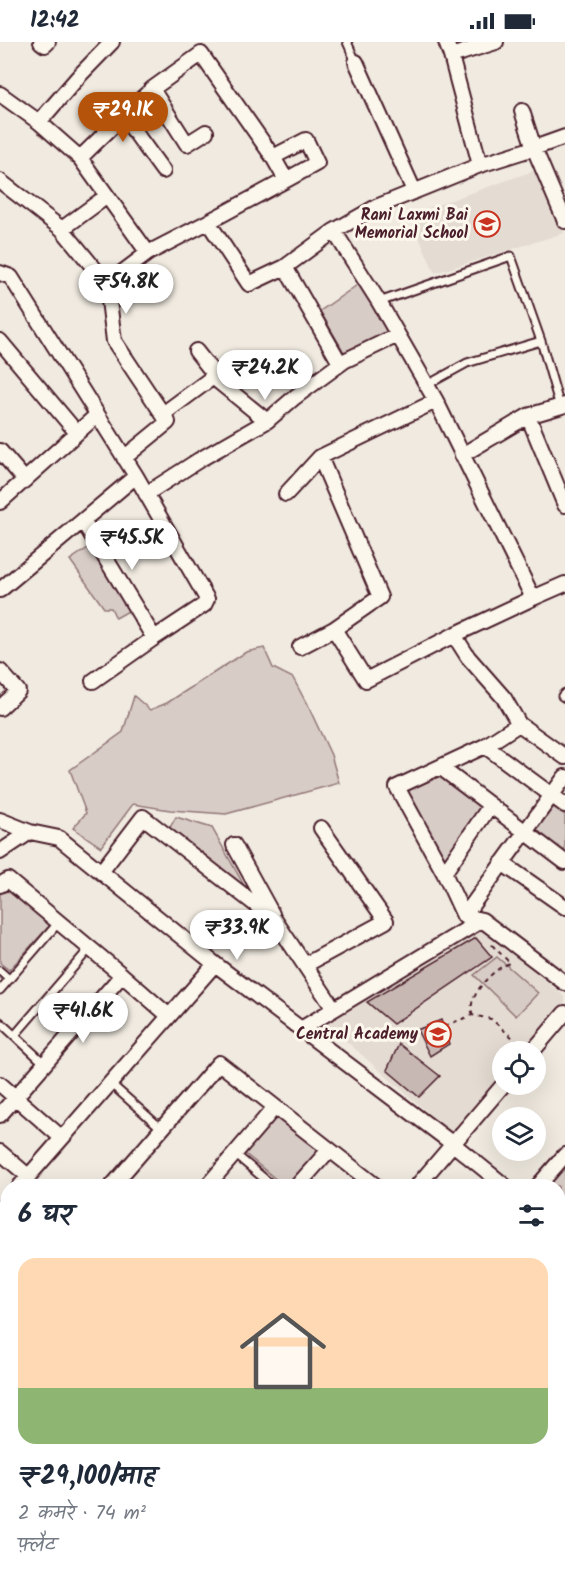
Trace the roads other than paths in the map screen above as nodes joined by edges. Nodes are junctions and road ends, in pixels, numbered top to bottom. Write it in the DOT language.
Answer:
graph roads {
  1 [pos="41,42"];
  2 [pos="48,42"];
  3 [pos="112,42"];
  4 [pos="347,42"];
  5 [pos="446,42"];
  6 [pos="496,42"];
  7 [pos="451,56"];
  8 [pos="356,62"];
  9 [pos="152,89"];
  10 [pos="0,94"];
  11 [pos="522,111"];
  12 [pos="123,116"];
  13 [pos="39,122"];
  14 [pos="206,132"];
  15 [pos="565,137"];
  16 [pos="534,148"];
  17 [pos="273,157"];
  18 [pos="80,158"];
  19 [pos="480,165"];
  20 [pos="163,171"];
  21 [pos="286,180"];
  22 [pos="0,181"];
  23 [pos="414,191"];
  24 [pos="107,196"];
  25 [pos="565,221"];
  26 [pos="208,222"];
  27 [pos="62,229"];
  28 [pos="334,231"];
  29 [pos="148,253"];
  30 [pos="285,267"];
  31 [pos="0,273"];
  32 [pos="107,284"];
  33 [pos="379,302"];
  34 [pos="398,335"];
  35 [pos="0,341"];
  36 [pos="541,341"];
  37 [pos="196,351"];
  38 [pos="340,363"];
  39 [pos="213,377"];
  40 [pos="427,385"];
  41 [pos="436,401"];
  42 [pos="562,406"];
  43 [pos="163,414"];
  44 [pos="97,415"];
  45 [pos="528,416"];
  46 [pos="267,421"];
  47 [pos="77,433"];
  48 [pos="0,451"];
  49 [pos="462,454"];
  50 [pos="320,457"];
  51 [pos="124,458"];
  52 [pos="136,476"];
  53 [pos="25,480"];
  54 [pos="146,494"];
  55 [pos="286,494"];
  56 [pos="0,502"];
  57 [pos="565,506"];
  58 [pos="83,521"];
  59 [pos="565,584"];
  60 [pos="0,590"];
  61 [pos="533,598"];
  62 [pos="334,629"];
  63 [pos="454,635"];
  64 [pos="154,638"];
  65 [pos="300,647"];
  66 [pos="0,671"];
  67 [pos="93,681"];
  68 [pos="565,693"];
  69 [pos="565,698"];
  70 [pos="0,708"];
  71 [pos="519,724"];
  72 [pos="485,746"];
  73 [pos="565,757"];
  74 [pos="440,767"];
  75 [pos="565,777"];
  76 [pos="552,795"];
  77 [pos="565,805"];
  78 [pos="490,806"];
  79 [pos="0,820"];
  80 [pos="321,828"];
  81 [pos="30,832"];
  82 [pos="526,832"];
  83 [pos="234,845"];
  84 [pos="1,850"];
  85 [pos="565,862"];
  86 [pos="502,863"];
  87 [pos="101,872"];
  88 [pos="444,873"];
  89 [pos="0,885"];
  90 [pos="565,907"];
  91 [pos="464,916"];
  92 [pos="274,919"];
  93 [pos="482,920"];
  94 [pos="59,922"];
  95 [pos="90,948"];
  96 [pos="215,964"];
  97 [pos="305,965"];
  98 [pos="0,971"];
  99 [pos="122,975"];
  100 [pos="9,979"];
  101 [pos="565,983"];
  102 [pos="0,990"];
  103 [pos="334,1009"];
  104 [pos="565,1013"];
  105 [pos="169,1016"];
  106 [pos="0,1022"];
  107 [pos="301,1029"];
  108 [pos="15,1035"];
  109 [pos="538,1041"];
  110 [pos="45,1064"];
  111 [pos="110,1083"];
  112 [pos="0,1084"];
  113 [pos="495,1095"];
  114 [pos="15,1098"];
  115 [pos="275,1107"];
  116 [pos="0,1115"];
  117 [pos="162,1129"];
  118 [pos="62,1138"];
  119 [pos="453,1144"];
  120 [pos="329,1150"];
  121 [pos="0,1152"];
  122 [pos="235,1154"];
  123 [pos="565,1155"];
  124 [pos="22,1179"];
  125 [pos="26,1179"];
  126 [pos="118,1179"];
  127 [pos="213,1179"];
  128 [pos="265,1179"];
  129 [pos="303,1179"];
  130 [pos="367,1179"];
  131 [pos="423,1179"];
  132 [pos="496,1179"];
  133 [pos="544,1179"];
  1 -- 2 [label="street"];
  3 -- 13 [label="street"];
  4 -- 8 [label="lane"];
  5 -- 7 [label="street"];
  6 -- 7 [label="street"];
  7 -- 19 [label="street"];
  8 -- 23 [label="street"];
  9 -- 12 [label="street"];
  9 -- 14 [label="street"];
  9 -- 17 [label="street"];
  10 -- 13 [label="street"];
  11 -- 16 [label="street"];
  12 -- 18 [label="street"];
  12 -- 20 [label="street"];
  13 -- 18 [label="street"];
  15 -- 16 [label="street"];
  16 -- 19 [label="street"];
  16 -- 25 [label="street"];
  17 -- 21 [label="street"];
  17 -- 21 [label="street"];
  18 -- 24 [label="street"];
  19 -- 23 [label="street"];
  21 -- 26 [label="street"];
  22 -- 27 [label="street"];
  23 -- 28 [label="street"];
  24 -- 27 [label="street"];
  24 -- 29 [label="street"];
  26 -- 29 [label="street"];
  26 -- 30 [label="street"];
  27 -- 32 [label="street"];
  28 -- 30 [label="street"];
  28 -- 33 [label="street"];
  29 -- 32 [label="street"];
  30 -- 38 [label="street"];
  31 -- 44 [label="street"];
  32 -- 43 [label="street"];
  33 -- 34 [label="street"];
  33 -- 36 [label="lane"];
  34 -- 38 [label="street"];
  34 -- 40 [label="street"];
  35 -- 47 [label="street"];
  36 -- 40 [label="lane"];
  36 -- 42 [label="lane"];
  37 -- 39 [label="street"];
  38 -- 46 [label="street"];
  39 -- 43 [label="street"];
  39 -- 46 [label="street"];
  40 -- 41 [label="street"];
  41 -- 49 [label="street"];
  41 -- 50 [label="street"];
  42 -- 45 [label="street"];
  43 -- 51 [label="street"];
  44 -- 47 [label="street"];
  44 -- 51 [label="street"];
  45 -- 49 [label="street"];
  45 -- 57 [label="street"];
  46 -- 54 [label="street"];
  47 -- 53 [label="street"];
  48 -- 53 [label="street"];
  49 -- 61 [label="street"];
  50 -- 55 [label="street"];
  50 -- 62 [label="street"];
  51 -- 52 [label="street"];
  52 -- 54 [label="street"];
  52 -- 58 [label="street"];
  53 -- 56 [label="street"];
  54 -- 64 [label="street"];
  58 -- 60 [label="street"];
  58 -- 64 [label="street"];
  59 -- 61 [label="street"];
  61 -- 63 [label="street"];
  62 -- 63 [label="street"];
  62 -- 65 [label="street"];
  63 -- 71 [label="street"];
  64 -- 67 [label="street"];
  66 -- 70 [label="street"];
  68 -- 69 [label="lane"];
  71 -- 72 [label="street"];
  71 -- 73 [label="street"];
  72 -- 74 [label="street"];
  72 -- 76 [label="street"];
  74 -- 78 [label="street"];
  74 -- 88 [label="street"];
  75 -- 76 [label="street"];
  76 -- 77 [label="street"];
  76 -- 82 [label="street"];
  78 -- 82 [label="street"];
  78 -- 88 [label="street"];
  79 -- 81 [label="street"];
  80 -- 97 [label="street"];
  81 -- 84 [label="street"];
  81 -- 87 [label="street"];
  82 -- 85 [label="street"];
  82 -- 86 [label="street"];
  83 -- 92 [label="street"];
  86 -- 90 [label="street"];
  86 -- 91 [label="street"];
  87 -- 92 [label="street"];
  87 -- 96 [label="street"];
  88 -- 91 [label="street"];
  89 -- 94 [label="street"];
  91 -- 93 [label="street"];
  92 -- 97 [label="street"];
  93 -- 101 [label="street"];
  93 -- 103 [label="street"];
  94 -- 95 [label="street"];
  94 -- 100 [label="lane"];
  95 -- 99 [label="street"];
  95 -- 108 [label="lane"];
  96 -- 105 [label="street"];
  96 -- 107 [label="street"];
  97 -- 103 [label="street"];
  98 -- 100 [label="lane"];
  99 -- 105 [label="street"];
  99 -- 110 [label="street"];
  100 -- 102 [label="lane"];
  103 -- 107 [label="street"];
  104 -- 109 [label="street"];
  105 -- 111 [label="street"];
  106 -- 108 [label="lane"];
  107 -- 119 [label="street"];
  108 -- 110 [label="lane"];
  110 -- 114 [label="street"];
  111 -- 117 [label="lane"];
  111 -- 118 [label="street"];
  112 -- 114 [label="street"];
  113 -- 119 [label="street"];
  114 -- 116 [label="street"];
  114 -- 118 [label="street"];
  115 -- 117 [label="street"];
  115 -- 120 [label="street"];
  115 -- 122 [label="street"];
  117 -- 126 [label="street"];
  118 -- 125 [label="street"];
  119 -- 131 [label="street"];
  119 -- 132 [label="street"];
  120 -- 129 [label="street"];
  120 -- 130 [label="street"];
  121 -- 124 [label="street"];
  122 -- 127 [label="street"];
  122 -- 128 [label="lane"];
  123 -- 133 [label="street"];
}
